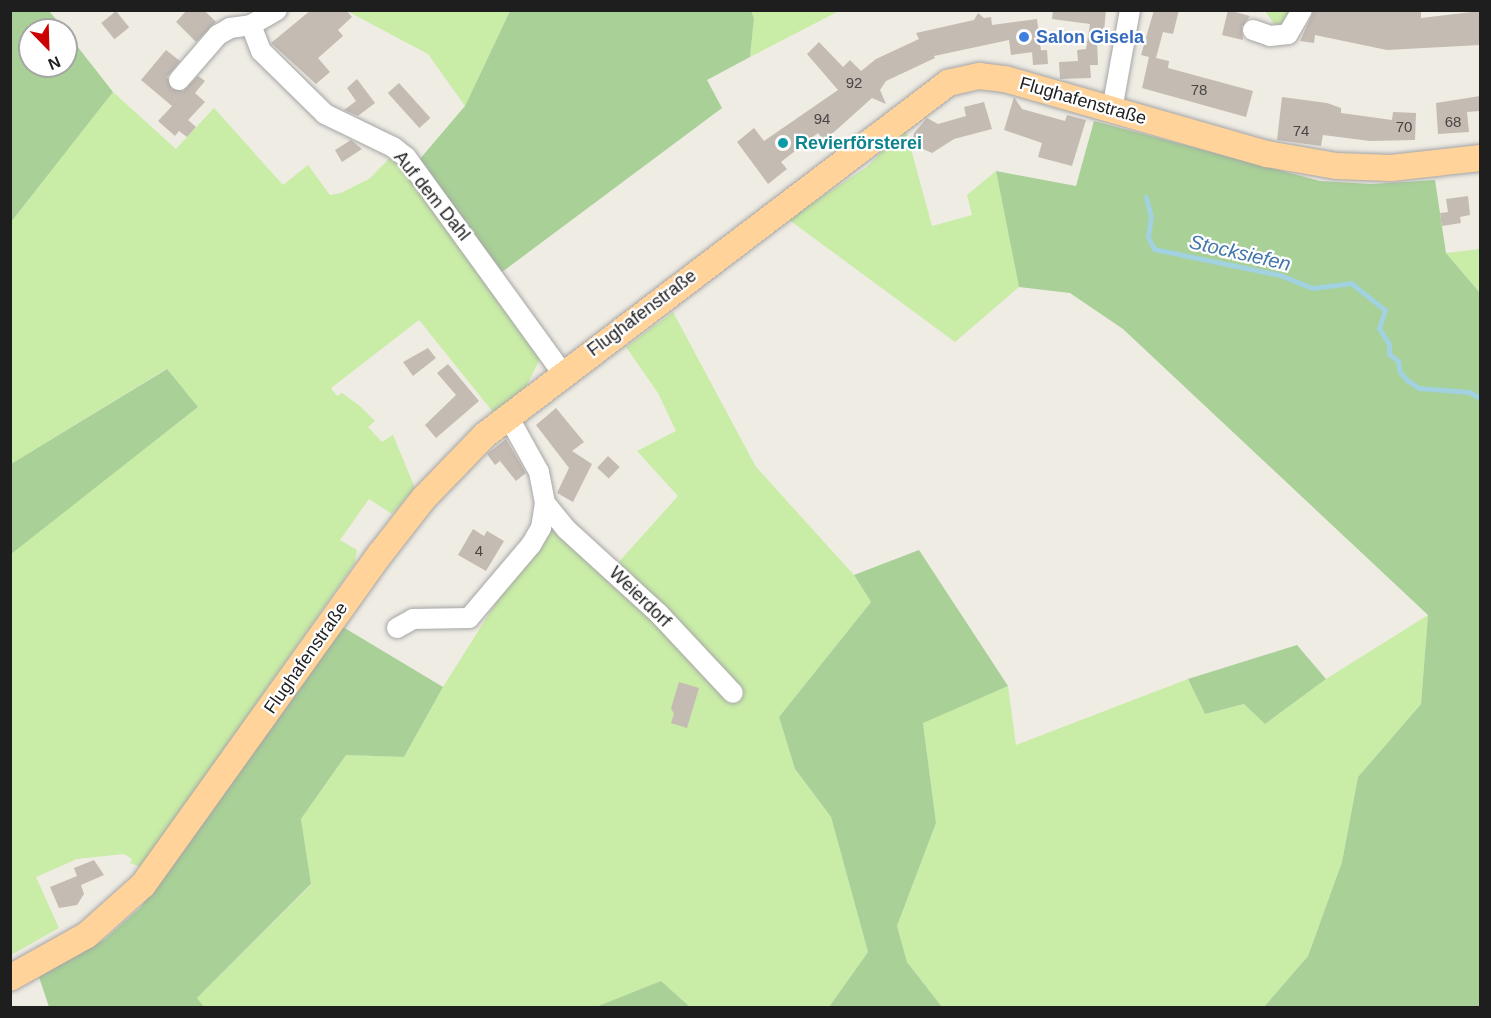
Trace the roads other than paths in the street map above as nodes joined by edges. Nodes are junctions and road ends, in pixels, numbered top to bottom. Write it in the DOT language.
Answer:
graph roads {
  1 [pos="277,10"];
  2 [pos="1130,10"];
  3 [pos="1302,10"];
  4 [pos="251,25"];
  5 [pos="1253,30"];
  6 [pos="179,80"];
  7 [pos="1112,110"];
  8 [pos="1480,158"];
  9 [pos="563,374"];
  10 [pos="508,416"];
  11 [pos="546,502"];
  12 [pos="397,628"];
  13 [pos="733,693"];
  14 [pos="10,978"];
  1 -- 4 [label="street"];
  2 -- 7 [label="street"];
  3 -- 5 [label="street"];
  4 -- 6 [label="street"];
  4 -- 9 [label="street, Auf dem Dahl"];
  7 -- 8 [label="main road, Flughafenstraße"];
  7 -- 9 [label="main road, Flughafenstraße"];
  9 -- 10 [label="main road, Flughafenstraße"];
  10 -- 11 [label="street, Weierdorf"];
  10 -- 14 [label="main road, Flughafenstraße"];
  11 -- 12 [label="street, Weierdorf"];
  11 -- 13 [label="street, Weierdorf"];
}
